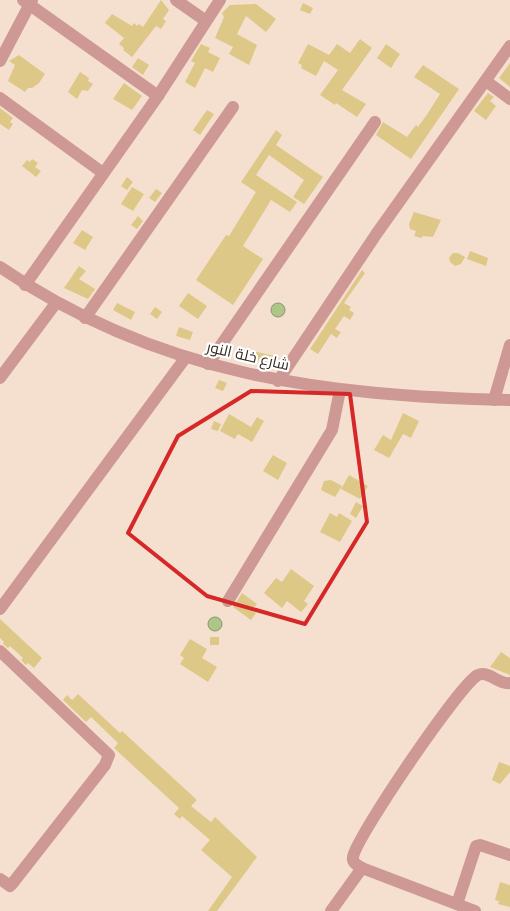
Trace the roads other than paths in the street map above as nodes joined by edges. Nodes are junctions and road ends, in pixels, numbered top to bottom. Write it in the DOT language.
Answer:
graph roads {
  1 [pos="176,0"];
  2 [pos="220,0"];
  3 [pos="28,2"];
  4 [pos="206,21"];
  5 [pos="510,46"];
  6 [pos="0,61"];
  7 [pos="486,81"];
  8 [pos="158,96"];
  9 [pos="0,98"];
  10 [pos="510,99"];
  11 [pos="233,107"];
  12 [pos="375,122"];
  13 [pos="104,174"];
  14 [pos="0,268"];
  15 [pos="25,285"];
  16 [pos="56,303"];
  17 [pos="85,318"];
  18 [pos="510,345"];
  19 [pos="186,358"];
  20 [pos="208,364"];
  21 [pos="0,378"];
  22 [pos="278,381"];
  23 [pos="340,390"];
  24 [pos="494,400"];
  25 [pos="510,400"];
  26 [pos="228,601"];
  27 [pos="0,609"];
  28 [pos="0,650"];
  29 [pos="510,683"];
  30 [pos="510,855"];
  31 [pos="362,868"];
  32 [pos="0,879"];
  33 [pos="456,904"];
  34 [pos="331,911"];
  35 [pos="475,911"];
  1 -- 4 [label="street"];
  2 -- 4 [label="street"];
  3 -- 6 [label="street"];
  3 -- 8 [label="street"];
  4 -- 8 [label="street"];
  5 -- 7 [label="street"];
  7 -- 10 [label="street"];
  7 -- 22 [label="street"];
  8 -- 13 [label="street"];
  9 -- 13 [label="street"];
  11 -- 17 [label="street"];
  12 -- 20 [label="street"];
  13 -- 15 [label="street"];
  14 -- 15 [label="street, شارع خلة النور"];
  15 -- 16 [label="street, شارع خلة النور"];
  16 -- 17 [label="street, شارع خلة النور"];
  16 -- 21 [label="street"];
  17 -- 19 [label="street, شارع خلة النور"];
  18 -- 24 [label="street"];
  19 -- 20 [label="street, شارع خلة النور"];
  19 -- 27 [label="street"];
  20 -- 22 [label="street, شارع خلة النور"];
  22 -- 23 [label="street, شارع خلة النور"];
  23 -- 24 [label="street, شارع خلة النور"];
  23 -- 26 [label="street"];
  24 -- 25 [label="street, شارع خلة النور"];
  28 -- 32 [label="street"];
  29 -- 31 [label="street"];
  30 -- 33 [label="street"];
  31 -- 33 [label="street"];
  31 -- 34 [label="street"];
  33 -- 35 [label="street"];
}
